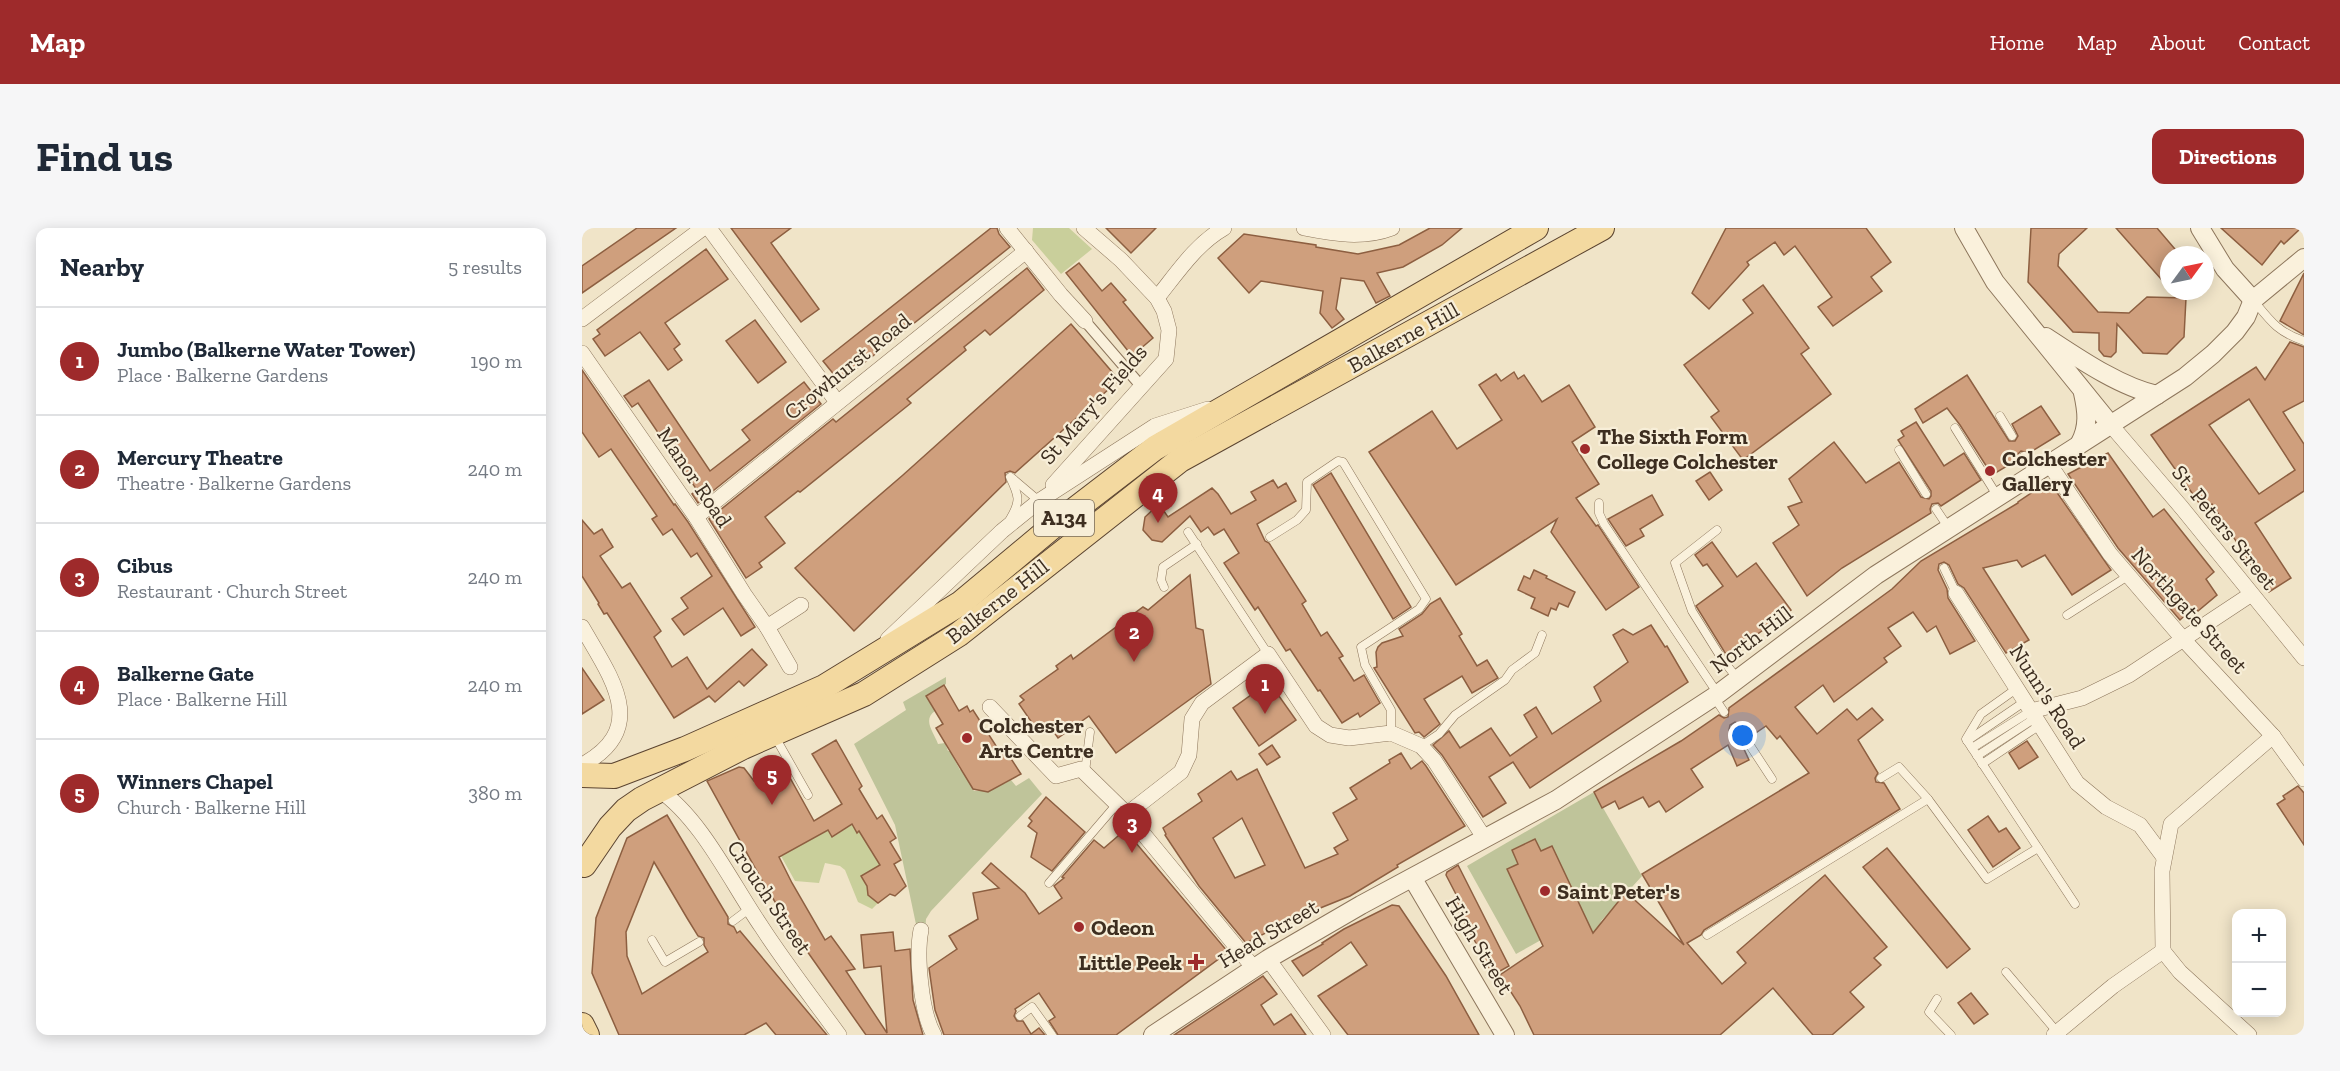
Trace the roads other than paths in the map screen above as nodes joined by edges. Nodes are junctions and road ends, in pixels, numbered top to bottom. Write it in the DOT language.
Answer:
graph roads {
  1 [pos="703,228"];
  2 [pos="709,228"];
  3 [pos="1007,228"];
  4 [pos="1084,228"];
  5 [pos="1224,228"];
  6 [pos="1305,228"];
  7 [pos="1392,228"];
  8 [pos="1536,228"];
  9 [pos="1602,228"];
  10 [pos="1964,228"];
  11 [pos="2200,228"];
  12 [pos="1026,251"];
  13 [pos="2304,258"];
  14 [pos="1156,298"];
  15 [pos="2253,300"];
  16 [pos="582,319"];
  17 [pos="1085,321"];
  18 [pos="2034,330"];
  19 [pos="2304,341"];
  20 [pos="582,354"];
  21 [pos="1141,386"];
  22 [pos="2082,391"];
  23 [pos="2157,395"];
  24 [pos="1239,399"];
  25 [pos="837,402"];
  26 [pos="2000,416"];
  27 [pos="2110,424"];
  28 [pos="1955,428"];
  29 [pos="2012,436"];
  30 [pos="2080,443"];
  31 [pos="1899,450"];
  32 [pos="2024,456"];
  33 [pos="2043,469"];
  34 [pos="1926,494"];
  35 [pos="1998,497"];
  36 [pos="1039,501"];
  37 [pos="1599,503"];
  38 [pos="1936,509"];
  39 [pos="696,517"];
  40 [pos="1948,527"];
  41 [pos="1717,530"];
  42 [pos="1002,531"];
  43 [pos="1188,532"];
  44 [pos="1270,537"];
  45 [pos="1197,544"];
  46 [pos="1944,568"];
  47 [pos="2128,576"];
  48 [pos="1164,587"];
  49 [pos="1956,593"];
  50 [pos="2250,595"];
  51 [pos="801,605"];
  52 [pos="2067,615"];
  53 [pos="582,627"];
  54 [pos="767,627"];
  55 [pos="1542,635"];
  56 [pos="2183,639"];
  57 [pos="1268,654"];
  58 [pos="2304,658"];
  59 [pos="864,662"];
  60 [pos="790,667"];
  61 [pos="1738,679"];
  62 [pos="1719,701"];
  63 [pos="990,707"];
  64 [pos="2029,709"];
  65 [pos="1735,728"];
  66 [pos="1090,732"];
  67 [pos="1391,733"];
  68 [pos="773,734"];
  69 [pos="2273,736"];
  70 [pos="1970,745"];
  71 [pos="1421,746"];
  72 [pos="1977,756"];
  73 [pos="1982,764"];
  74 [pos="582,765"];
  75 [pos="1085,773"];
  76 [pos="582,775"];
  77 [pos="1881,778"];
  78 [pos="1772,779"];
  79 [pos="2304,779"];
  80 [pos="659,790"];
  81 [pos="808,795"];
  82 [pos="1928,799"];
  83 [pos="1121,810"];
  84 [pos="2171,824"];
  85 [pos="2140,825"];
  86 [pos="582,832"];
  87 [pos="1485,839"];
  88 [pos="2038,848"];
  89 [pos="2163,856"];
  90 [pos="583,868"];
  91 [pos="1413,879"];
  92 [pos="1049,883"];
  93 [pos="2074,904"];
  94 [pos="749,909"];
  95 [pos="733,921"];
  96 [pos="921,930"];
  97 [pos="1707,935"];
  98 [pos="652,940"];
  99 [pos="699,942"];
  100 [pos="2163,951"];
  101 [pos="1261,963"];
  102 [pos="2006,972"];
  103 [pos="1936,999"];
  104 [pos="2232,1013"];
  105 [pos="1020,1016"];
  106 [pos="2236,1017"];
  107 [pos="582,1024"];
  108 [pos="2056,1034"];
  109 [pos="587,1035"];
  110 [pos="839,1035"];
  111 [pos="934,1035"];
  112 [pos="1052,1035"];
  113 [pos="1153,1035"];
  114 [pos="1323,1035"];
  115 [pos="1505,1035"];
  116 [pos="1951,1035"];
  117 [pos="2249,1035"];
  1 -- 16 [label="street"];
  2 -- 25 [label="street"];
  3 -- 12 [label="street"];
  4 -- 14 [label="street, St Mary's Fields"];
  5 -- 14 [label="street"];
  6 -- 7 [label="street"];
  8 -- 24 [label="main road, Balkerne Hill / A134"];
  9 -- 68 [label="main road, Balkerne Hill / A134"];
  10 -- 18 [label="street"];
  11 -- 15 [label="street"];
  12 -- 17 [label="street"];
  12 -- 25 [label="street, Crowhurst Road"];
  13 -- 15 [label="street"];
  14 -- 21 [label="street, St Mary's Fields"];
  15 -- 19 [label="lane"];
  15 -- 23 [label="street, North Hill"];
  17 -- 21 [label="street"];
  18 -- 22 [label="street"];
  18 -- 23 [label="street"];
  20 -- 39 [label="street, Manor Road"];
  21 -- 36 [label="street, St Mary's Fields"];
  22 -- 27 [label="street"];
  22 -- 30 [label="street"];
  23 -- 27 [label="street, North Hill"];
  24 -- 36 [label="street"];
  24 -- 59 [label="main road, Balkerne Hill / A134"];
  25 -- 39 [label="street, Crowhurst Road"];
  26 -- 29 [label="lane"];
  27 -- 30 [label="street, North Hill"];
  27 -- 50 [label="street, St. Peters Street"];
  28 -- 35 [label="lane"];
  30 -- 33 [label="street, North Hill"];
  31 -- 34 [label="lane"];
  32 -- 33 [label="lane"];
  33 -- 35 [label="street, North Hill"];
  33 -- 47 [label="street, Northgate Street"];
  35 -- 40 [label="street, North Hill"];
  36 -- 42 [label="street"];
  36 -- 42 [label="lane"];
  37 -- 62 [label="lane"];
  38 -- 40 [label="lane"];
  39 -- 54 [label="street, Manor Road"];
  40 -- 61 [label="street, North Hill"];
  41 -- 61 [label="lane"];
  42 -- 59 [label="street"];
  43 -- 45 [label="lane"];
  44 -- 67 [label="lane"];
  45 -- 48 [label="lane"];
  45 -- 57 [label="lane"];
  46 -- 49 [label="lane, Nunn's Road"];
  47 -- 52 [label="lane"];
  47 -- 56 [label="street, Northgate Street"];
  49 -- 64 [label="street, Nunn's Road"];
  50 -- 56 [label="street"];
  50 -- 58 [label="street, St. Peters Street"];
  51 -- 54 [label="street"];
  53 -- 74 [label="street"];
  54 -- 60 [label="street, Manor Road"];
  55 -- 71 [label="lane"];
  56 -- 64 [label="street"];
  56 -- 69 [label="street, Northgate Street"];
  57 -- 67 [label="street"];
  57 -- 83 [label="street"];
  59 -- 76 [label="main road, Balkerne Hill / A134"];
  61 -- 62 [label="street, North Hill"];
  62 -- 87 [label="street, North Hill"];
  63 -- 75 [label="street"];
  64 -- 70 [label="lane"];
  64 -- 70 [label="lane"];
  64 -- 72 [label="lane"];
  64 -- 73 [label="lane"];
  64 -- 85 [label="street, Nunn's Road"];
  65 -- 78 [label="lane"];
  66 -- 75 [label="lane"];
  67 -- 71 [label="street"];
  68 -- 80 [label="main road, Balkerne Hill / A134"];
  68 -- 81 [label="lane"];
  69 -- 79 [label="street, Northgate Street"];
  69 -- 84 [label="street"];
  70 -- 72 [label="lane"];
  71 -- 87 [label="street"];
  72 -- 73 [label="lane"];
  73 -- 88 [label="lane"];
  75 -- 83 [label="street"];
  77 -- 82 [label="lane"];
  80 -- 90 [label="main road, Balkerne Hill / A134"];
  80 -- 94 [label="street, Crouch Street"];
  82 -- 88 [label="lane"];
  82 -- 97 [label="lane"];
  83 -- 92 [label="lane"];
  83 -- 101 [label="street"];
  84 -- 85 [label="street"];
  84 -- 89 [label="street"];
  85 -- 89 [label="street"];
  86 -- 90 [label="main road, A134"];
  87 -- 91 [label="street, North Hill"];
  88 -- 93 [label="lane"];
  89 -- 100 [label="street"];
  91 -- 101 [label="street, Head Street"];
  91 -- 115 [label="street, High Street"];
  94 -- 95 [label="lane"];
  94 -- 110 [label="street, Crouch Street"];
  96 -- 111 [label="street"];
  98 -- 99 [label="lane"];
  100 -- 104 [label="street"];
  100 -- 108 [label="street"];
  101 -- 113 [label="street, Head Street"];
  101 -- 114 [label="street"];
  102 -- 108 [label="lane"];
  103 -- 116 [label="lane"];
  105 -- 112 [label="lane"];
  106 -- 117 [label="street"];
  107 -- 109 [label="main road"];
}
